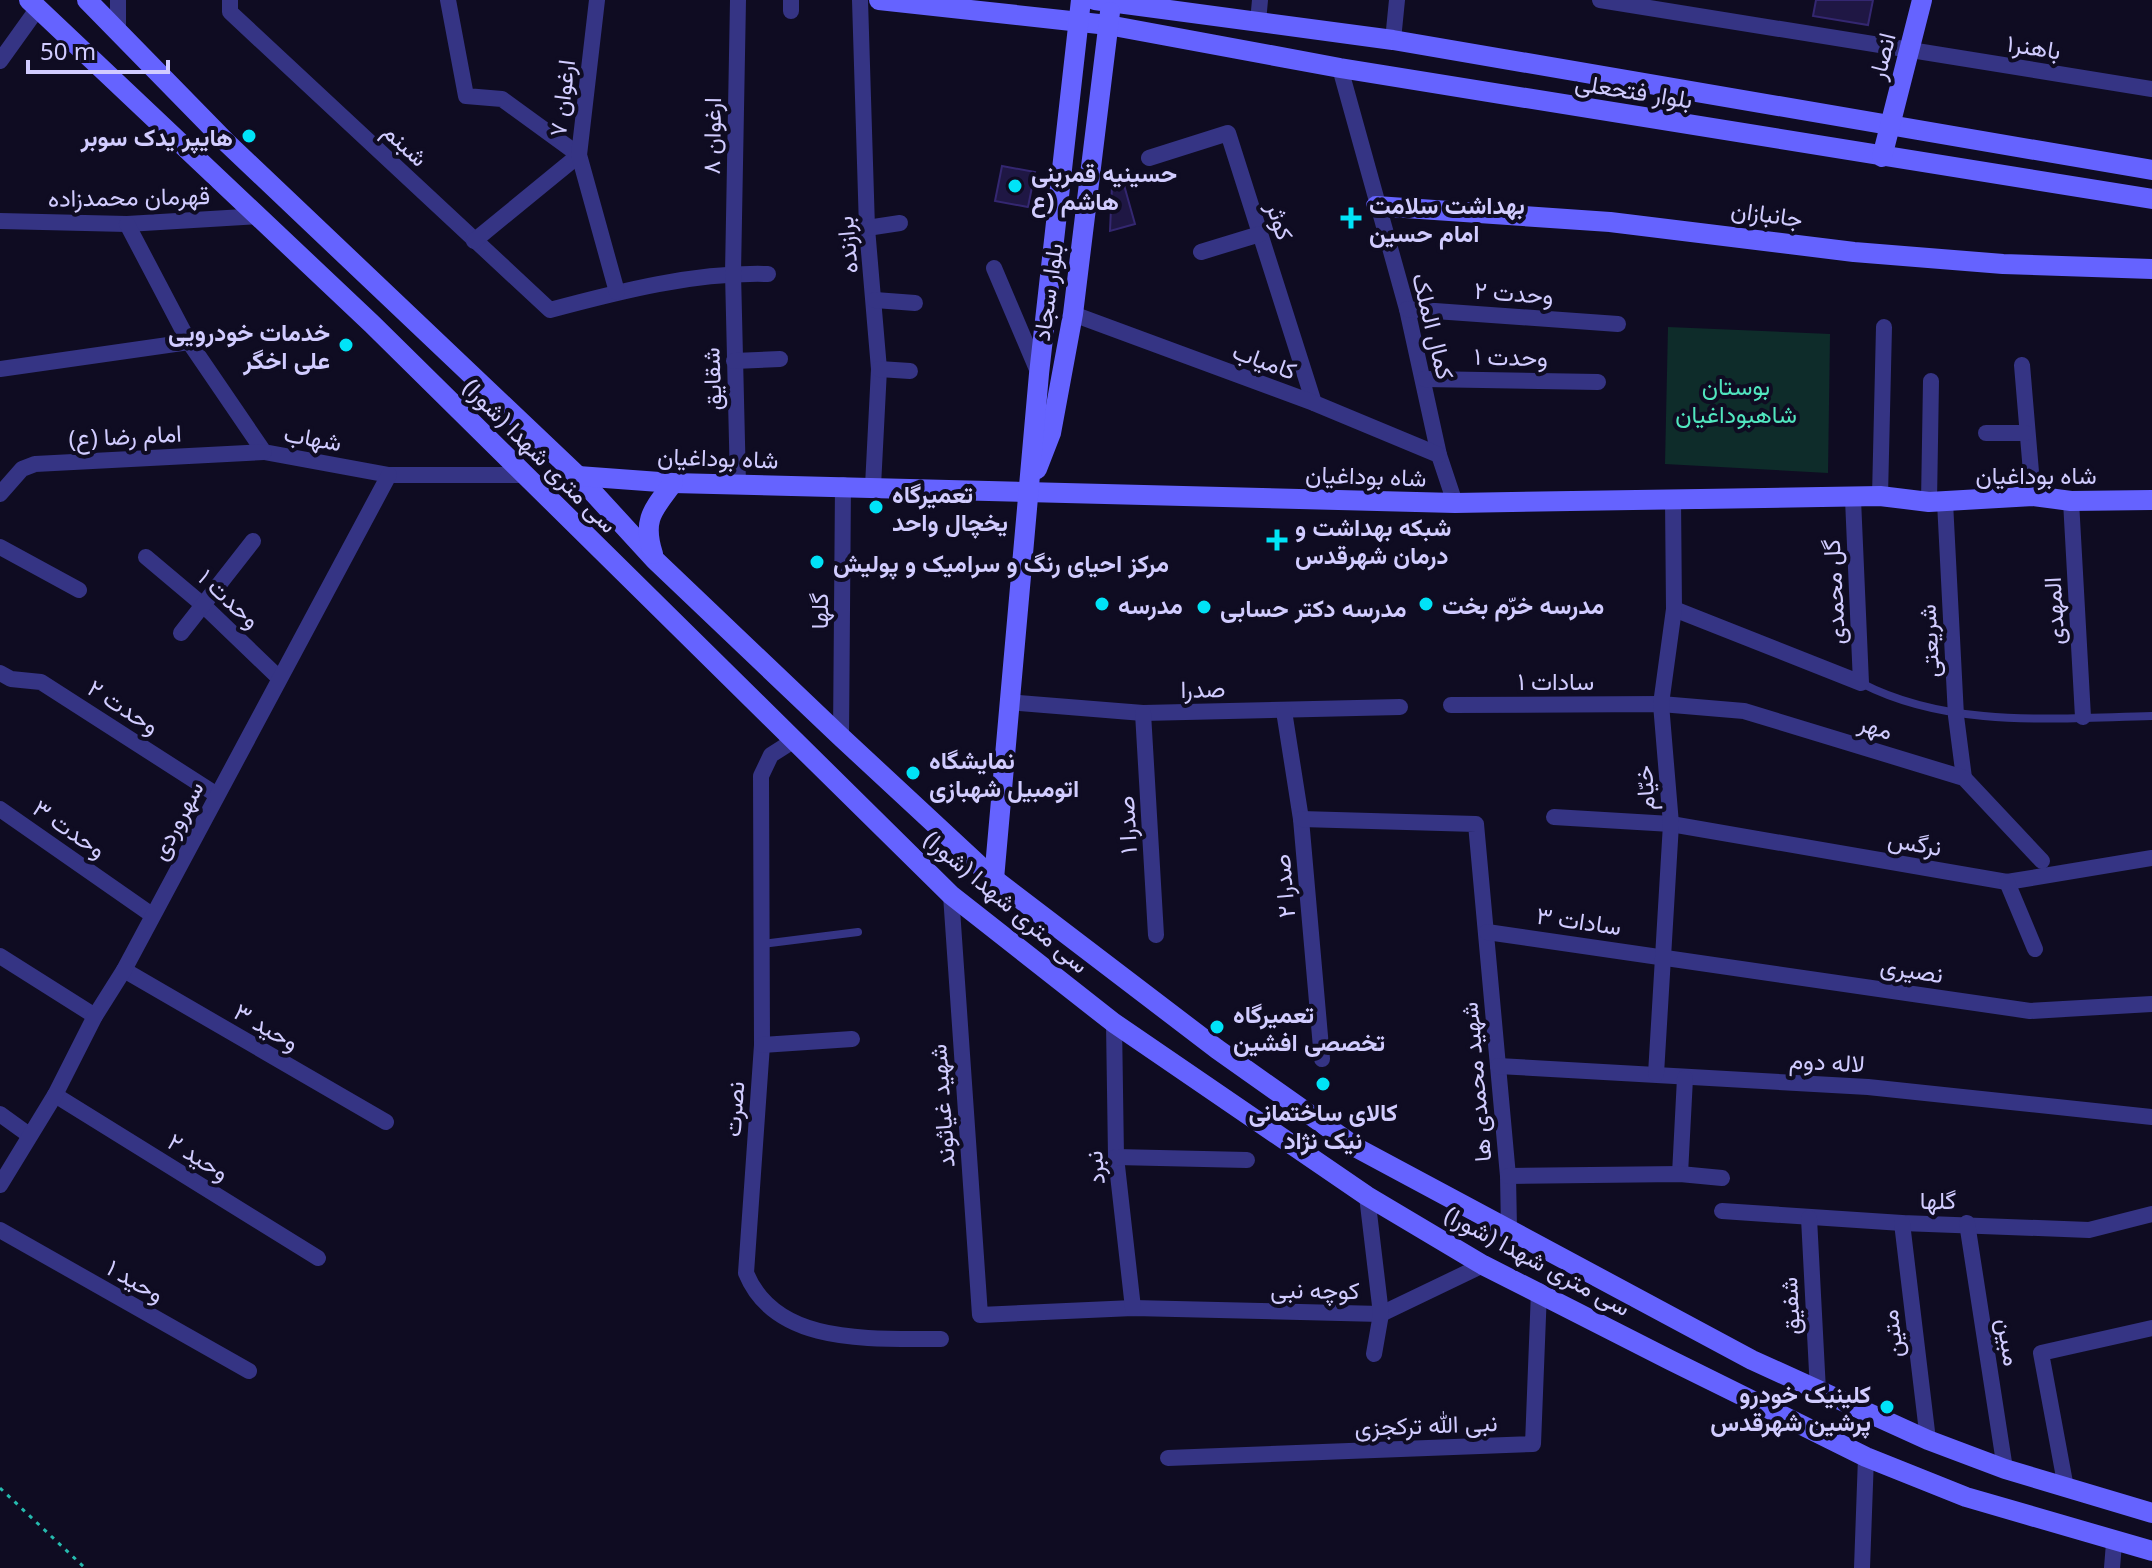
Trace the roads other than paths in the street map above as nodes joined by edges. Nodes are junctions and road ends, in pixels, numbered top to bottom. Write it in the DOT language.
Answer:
graph roads {
  1 [pos="87,0"];
  2 [pos="118,0"];
  3 [pos="448,0"];
  4 [pos="597,0"];
  5 [pos="738,0"];
  6 [pos="860,0"];
  7 [pos="879,0"];
  8 [pos="1081,0"];
  9 [pos="1260,0"];
  10 [pos="1397,0"];
  11 [pos="1600,0"];
  12 [pos="1922,0"];
  13 [pos="1106,1"];
  14 [pos="33,4"];
  15 [pos="230,6"];
  16 [pos="1258,22"];
  17 [pos="1078,24"];
  18 [pos="1108,25"];
  19 [pos="118,29"];
  20 [pos="1393,40"];
  21 [pos="1909,50"];
  22 [pos="0,61"];
  23 [pos="1340,68"];
  24 [pos="2152,89"];
  25 [pos="1890,124"];
  26 [pos="579,155"];
  27 [pos="1063,157"];
  28 [pos="1882,157"];
  29 [pos="1149,158"];
  30 [pos="1089,163"];
  31 [pos="2152,170"];
  32 [pos="2152,199"];
  33 [pos="1376,206"];
  34 [pos="259,216"];
  35 [pos="0,221"];
  36 [pos="900,223"];
  37 [pos="127,224"];
  38 [pos="867,228"];
  39 [pos="1260,234"];
  40 [pos="474,241"];
  41 [pos="1201,252"];
  42 [pos="994,268"];
  43 [pos="2152,269"];
  44 [pos="733,273"];
  45 [pos="768,274"];
  46 [pos="617,292"];
  47 [pos="875,300"];
  48 [pos="396,301"];
  49 [pos="915,303"];
  50 [pos="1407,309"];
  51 [pos="1073,314"];
  52 [pos="372,324"];
  53 [pos="1618,324"];
  54 [pos="1884,327"];
  55 [pos="189,342"];
  56 [pos="780,359"];
  57 [pos="734,361"];
  58 [pos="2022,365"];
  59 [pos="0,369"];
  60 [pos="879,369"];
  61 [pos="910,371"];
  62 [pos="1039,374"];
  63 [pos="1424,379"];
  64 [pos="1931,381"];
  65 [pos="1598,382"];
  66 [pos="1314,403"];
  67 [pos="1986,433"];
  68 [pos="2025,433"];
  69 [pos="264,452"];
  70 [pos="1439,455"];
  71 [pos="389,475"];
  72 [pos="524,475"];
  73 [pos="578,476"];
  74 [pos="673,483"];
  75 [pos="738,484"];
  76 [pos="843,485"];
  77 [pos="873,486"];
  78 [pos="1029,492"];
  79 [pos="0,494"];
  80 [pos="1880,496"];
  81 [pos="2033,496"];
  82 [pos="1673,499"];
  83 [pos="1853,499"];
  84 [pos="2152,500"];
  85 [pos="2071,501"];
  86 [pos="1937,502"];
  87 [pos="1455,503"];
  88 [pos="253,541"];
  89 [pos="0,547"];
  90 [pos="146,557"];
  91 [pos="655,560"];
  92 [pos="79,590"];
  93 [pos="203,605"];
  94 [pos="1674,609"];
  95 [pos="181,633"];
  96 [pos="0,673"];
  97 [pos="279,678"];
  98 [pos="1861,683"];
  99 [pos="1008,702"];
  100 [pos="1661,704"];
  101 [pos="1451,705"];
  102 [pos="1400,707"];
  103 [pos="1284,711"];
  104 [pos="1143,713"];
  105 [pos="1956,716"];
  106 [pos="2152,716"];
  107 [pos="2083,717"];
  108 [pos="841,737"];
  109 [pos="793,741"];
  110 [pos="1964,778"];
  111 [pos="217,795"];
  112 [pos="0,809"];
  113 [pos="1554,817"];
  114 [pos="1301,819"];
  115 [pos="1671,824"];
  116 [pos="2152,858"];
  117 [pos="2042,861"];
  118 [pos="994,879"];
  119 [pos="2007,882"];
  120 [pos="951,895"];
  121 [pos="152,915"];
  122 [pos="858,932"];
  123 [pos="1487,932"];
  124 [pos="1156,935"];
  125 [pos="762,944"];
  126 [pos="2035,949"];
  127 [pos="0,956"];
  128 [pos="1665,957"];
  129 [pos="124,970"];
  130 [pos="2152,1004"];
  131 [pos="95,1016"];
  132 [pos="1114,1023"];
  133 [pos="852,1039"];
  134 [pos="762,1045"];
  135 [pos="1217,1049"];
  136 [pos="1322,1059"];
  137 [pos="1498,1066"];
  138 [pos="1656,1074"];
  139 [pos="1685,1078"];
  140 [pos="1198,1079"];
  141 [pos="55,1095"];
  142 [pos="0,1114"];
  143 [pos="2152,1117"];
  144 [pos="386,1122"];
  145 [pos="29,1135"];
  146 [pos="1116,1157"];
  147 [pos="1247,1160"];
  148 [pos="1680,1174"];
  149 [pos="1508,1176"];
  150 [pos="1722,1178"];
  151 [pos="0,1185"];
  152 [pos="1367,1196"];
  153 [pos="1722,1211"];
  154 [pos="2152,1214"];
  155 [pos="1809,1218"];
  156 [pos="1902,1223"];
  157 [pos="1967,1223"];
  158 [pos="1509,1229"];
  159 [pos="0,1230"];
  160 [pos="318,1258"];
  161 [pos="1483,1265"];
  162 [pos="1539,1291"];
  163 [pos="1133,1308"];
  164 [pos="1381,1314"];
  165 [pos="980,1315"];
  166 [pos="2152,1328"];
  167 [pos="941,1339"];
  168 [pos="1374,1354"];
  169 [pos="249,1371"];
  170 [pos="1818,1391"];
  171 [pos="1928,1440"];
  172 [pos="1866,1457"];
  173 [pos="1168,1458"];
  174 [pos="2005,1469"];
  175 [pos="2066,1488"];
  176 [pos="2152,1513"];
  177 [pos="2114,1543"];
  178 [pos="2152,1551"];
  179 [pos="1862,1568"];
  180 [pos="2112,1568"];
  1 -- 19 [label="main road, سی متری شهدا (شورا)"];
  2 -- 19 [label="street"];
  3 -- 26 [label="street"];
  4 -- 26 [label="street, ارغوان ۷"];
  5 -- 44 [label="street, ارغوان ۸"];
  6 -- 38 [label="street, برازنده"];
  7 -- 17 [label="main road"];
  8 -- 17 [label="main road, بلوار سجاد"];
  9 -- 16 [label="street"];
  10 -- 20 [label="street"];
  11 -- 21 [label="street, باهنر۱"];
  12 -- 21 [label="main road, انصار"];
  13 -- 16 [label="main road, بلوار فتحعلی"];
  13 -- 18 [label="main road, بلوار سجاد"];
  14 -- 22 [label="street"];
  14 -- 34 [label="main road, سی متری شهدا (شورا)"];
  15 -- 40 [label="street, شبنم"];
  16 -- 20 [label="main road, بلوار فتحعلی"];
  17 -- 18 [label="main road, بلوار فتحعلی"];
  17 -- 27 [label="main road, بلوار سجاد"];
  18 -- 23 [label="main road, بلوار فتحعلی"];
  18 -- 30 [label="main road, بلوار سجاد"];
  19 -- 48 [label="main road, سی متری شهدا (شورا)"];
  20 -- 25 [label="main road, بلوار فتحعلی"];
  21 -- 24 [label="street, باهنر۱"];
  21 -- 25 [label="main road, انصار"];
  23 -- 28 [label="main road, بلوار فتحعلی"];
  23 -- 33 [label="street, کمال الملک"];
  25 -- 28 [label="main road, انصار"];
  25 -- 31 [label="main road, بلوار فتحعلی"];
  26 -- 40 [label="street"];
  26 -- 46 [label="street, ارغوان ۷"];
  27 -- 30 [label="main road"];
  27 -- 62 [label="main road, بلوار سجاد"];
  28 -- 32 [label="main road, بلوار فتحعلی"];
  29 -- 39 [label="street, کوثر"];
  30 -- 51 [label="main road, بلوار سجاد"];
  33 -- 43 [label="main road, جانبازان"];
  33 -- 50 [label="street, کمال الملک"];
  34 -- 37 [label="street, قهرمان محمدزاده"];
  34 -- 52 [label="main road, سی متری شهدا (شورا)"];
  35 -- 37 [label="street, قهرمان محمدزاده"];
  36 -- 38 [label="street"];
  37 -- 55 [label="street, شهاب"];
  38 -- 47 [label="street, برازنده"];
  39 -- 41 [label="street"];
  39 -- 66 [label="street, کوثر"];
  40 -- 46 [label="street, شبنم"];
  42 -- 62 [label="street"];
  44 -- 45 [label="street"];
  44 -- 46 [label="street"];
  44 -- 57 [label="street, شقایق"];
  47 -- 49 [label="street"];
  47 -- 60 [label="street, برازنده"];
  48 -- 52 [label="main road"];
  48 -- 73 [label="main road, سی متری شهدا (شورا)"];
  50 -- 53 [label="street, وحدت ۲"];
  50 -- 63 [label="street, کمال الملک"];
  51 -- 66 [label="street, کامیاب"];
  51 -- 78 [label="main road, بلوار سجاد"];
  52 -- 72 [label="main road, سی متری شهدا (شورا)"];
  54 -- 80 [label="street"];
  55 -- 59 [label="street"];
  55 -- 69 [label="street, شهاب"];
  56 -- 57 [label="street"];
  57 -- 75 [label="street, شقایق"];
  58 -- 68 [label="street"];
  60 -- 61 [label="street"];
  60 -- 77 [label="street, برازنده"];
  62 -- 78 [label="main road, بلوار سجاد"];
  63 -- 65 [label="street, وحدت ۱"];
  63 -- 70 [label="street, کمال الملک"];
  64 -- 86 [label="street, شریعتی"];
  66 -- 70 [label="street, کامیاب"];
  67 -- 68 [label="street"];
  68 -- 81 [label="street"];
  69 -- 71 [label="street, شهاب"];
  69 -- 79 [label="street, امام رضا (ع)"];
  70 -- 87 [label="street, کمال الملک"];
  71 -- 72 [label="street, شهاب"];
  71 -- 97 [label="street, سهروردی"];
  72 -- 109 [label="main road, سی متری شهدا (شورا)"];
  73 -- 74 [label="main road, شاه بوداغیان"];
  73 -- 91 [label="main road, سی متری شهدا (شورا)"];
  74 -- 75 [label="main road, شاه بوداغیان"];
  74 -- 91 [label="main road"];
  75 -- 76 [label="main road, شاه بوداغیان"];
  76 -- 77 [label="main road, شاه بوداغیان"];
  76 -- 108 [label="street, گلها"];
  77 -- 78 [label="main road, شاه بوداغیان"];
  78 -- 87 [label="main road, شاه بوداغیان"];
  78 -- 99 [label="main road, بلوار سجاد"];
  80 -- 83 [label="main road, شاه بوداغیان"];
  80 -- 86 [label="main road, شاه بوداغیان"];
  81 -- 85 [label="main road, شاه بوداغیان"];
  81 -- 86 [label="main road, شاه بوداغیان"];
  82 -- 83 [label="main road, شاه بوداغیان"];
  82 -- 87 [label="main road, شاه بوداغیان"];
  82 -- 94 [label="street, خیّام"];
  83 -- 98 [label="street, گل محمدی"];
  84 -- 85 [label="main road, شاه بوداغیان"];
  85 -- 107 [label="street, المهدی"];
  86 -- 105 [label="street, شریعتی"];
  88 -- 93 [label="street"];
  89 -- 92 [label="street"];
  90 -- 93 [label="street, وحدت ۱"];
  91 -- 108 [label="main road, سی متری شهدا (شورا)"];
  93 -- 95 [label="street"];
  93 -- 97 [label="street, وحدت ۱"];
  94 -- 98 [label="street"];
  94 -- 100 [label="street, خیّام"];
  96 -- 111 [label="street, وحدت ۲"];
  97 -- 111 [label="street, سهروردی"];
  98 -- 105 [label="lane"];
  99 -- 104 [label="street, صدرا"];
  99 -- 118 [label="main road, بلوار سجاد"];
  100 -- 101 [label="street, سادات ۱"];
  100 -- 110 [label="street, مهر"];
  100 -- 115 [label="street, خیّام"];
  102 -- 103 [label="street, صدرا"];
  103 -- 104 [label="street, صدرا"];
  103 -- 114 [label="street, صدرا ۲"];
  104 -- 124 [label="street, صدرا ۱"];
  105 -- 107 [label="lane"];
  105 -- 110 [label="street, شریعتی"];
  106 -- 107 [label="lane"];
  108 -- 118 [label="main road, سی متری شهدا (شورا)"];
  109 -- 120 [label="main road, سی متری شهدا (شورا)"];
  109 -- 125 [label="street, نصرت"];
  110 -- 117 [label="street, مهر"];
  111 -- 121 [label="street, سهروردی"];
  112 -- 121 [label="street, وحدت ۳"];
  113 -- 115 [label="street, نرگس"];
  114 -- 123 [label="street, شهید محمدی ها"];
  114 -- 136 [label="street, صدرا ۲"];
  115 -- 119 [label="street, نرگس"];
  115 -- 128 [label="street, خیّام"];
  116 -- 119 [label="street, نرگس"];
  118 -- 135 [label="main road, سی متری شهدا (شورا)"];
  119 -- 126 [label="street"];
  120 -- 132 [label="main road, سی متری شهدا (شورا)"];
  120 -- 165 [label="street, شهید غیاثوند"];
  121 -- 129 [label="street, سهروردی"];
  122 -- 125 [label="lane"];
  123 -- 128 [label="street, سادات ۳"];
  123 -- 137 [label="street, شهید محمدی ها"];
  125 -- 134 [label="street, نصرت"];
  127 -- 131 [label="street"];
  128 -- 130 [label="street, نصیری"];
  128 -- 138 [label="street, خیّام"];
  129 -- 131 [label="street, سهروردی"];
  129 -- 144 [label="street, وحید ۳"];
  131 -- 141 [label="street, سهروردی"];
  132 -- 140 [label="main road, سی متری شهدا (شورا)"];
  132 -- 146 [label="street, نبرد"];
  133 -- 134 [label="street"];
  134 -- 167 [label="street, نصرت"];
  135 -- 140 [label="main road"];
  135 -- 158 [label="main road, سی متری شهدا (شورا)"];
  137 -- 138 [label="street, لاله دوم"];
  137 -- 149 [label="street, شهید محمدی ها"];
  138 -- 139 [label="street, لاله دوم"];
  139 -- 143 [label="street, لاله دوم"];
  139 -- 148 [label="street"];
  140 -- 152 [label="main road, سی متری شهدا (شورا)"];
  141 -- 145 [label="street, سهروردی"];
  141 -- 160 [label="street, وحید ۲"];
  142 -- 145 [label="street"];
  145 -- 151 [label="street, سهروردی"];
  146 -- 147 [label="street"];
  146 -- 163 [label="street, نبرد"];
  148 -- 149 [label="street"];
  148 -- 150 [label="street"];
  149 -- 158 [label="street, شهید محمدی ها"];
  152 -- 161 [label="main road, سی متری شهدا (شورا)"];
  152 -- 164 [label="street"];
  153 -- 155 [label="street, گلها"];
  154 -- 157 [label="street, گلها"];
  155 -- 156 [label="street, گلها"];
  155 -- 170 [label="street, شفیق"];
  156 -- 157 [label="street, گلها"];
  156 -- 171 [label="street, متین"];
  157 -- 174 [label="street, مبین"];
  158 -- 170 [label="main road, سی متری شهدا (شورا)"];
  159 -- 169 [label="street, وحید ۱"];
  161 -- 162 [label="main road, سی متری شهدا (شورا)"];
  161 -- 164 [label="street, کوچه نبی"];
  162 -- 172 [label="main road, سی متری شهدا (شورا)"];
  162 -- 173 [label="street, نبی الله ترکجزی"];
  163 -- 164 [label="street, کوچه نبی"];
  163 -- 165 [label="street, کوچه نبی"];
  164 -- 168 [label="street"];
  166 -- 175 [label="street"];
  170 -- 171 [label="main road, سی متری شهدا (شورا)"];
  171 -- 174 [label="main road, سی متری شهدا (شورا)"];
  172 -- 177 [label="main road, سی متری شهدا (شورا)"];
  172 -- 179 [label="street"];
  174 -- 175 [label="main road, سی متری شهدا (شورا)"];
  175 -- 176 [label="main road, سی متری شهدا (شورا)"];
  177 -- 178 [label="main road, سی متری شهدا (شورا)"];
  177 -- 180 [label="street"];
}
